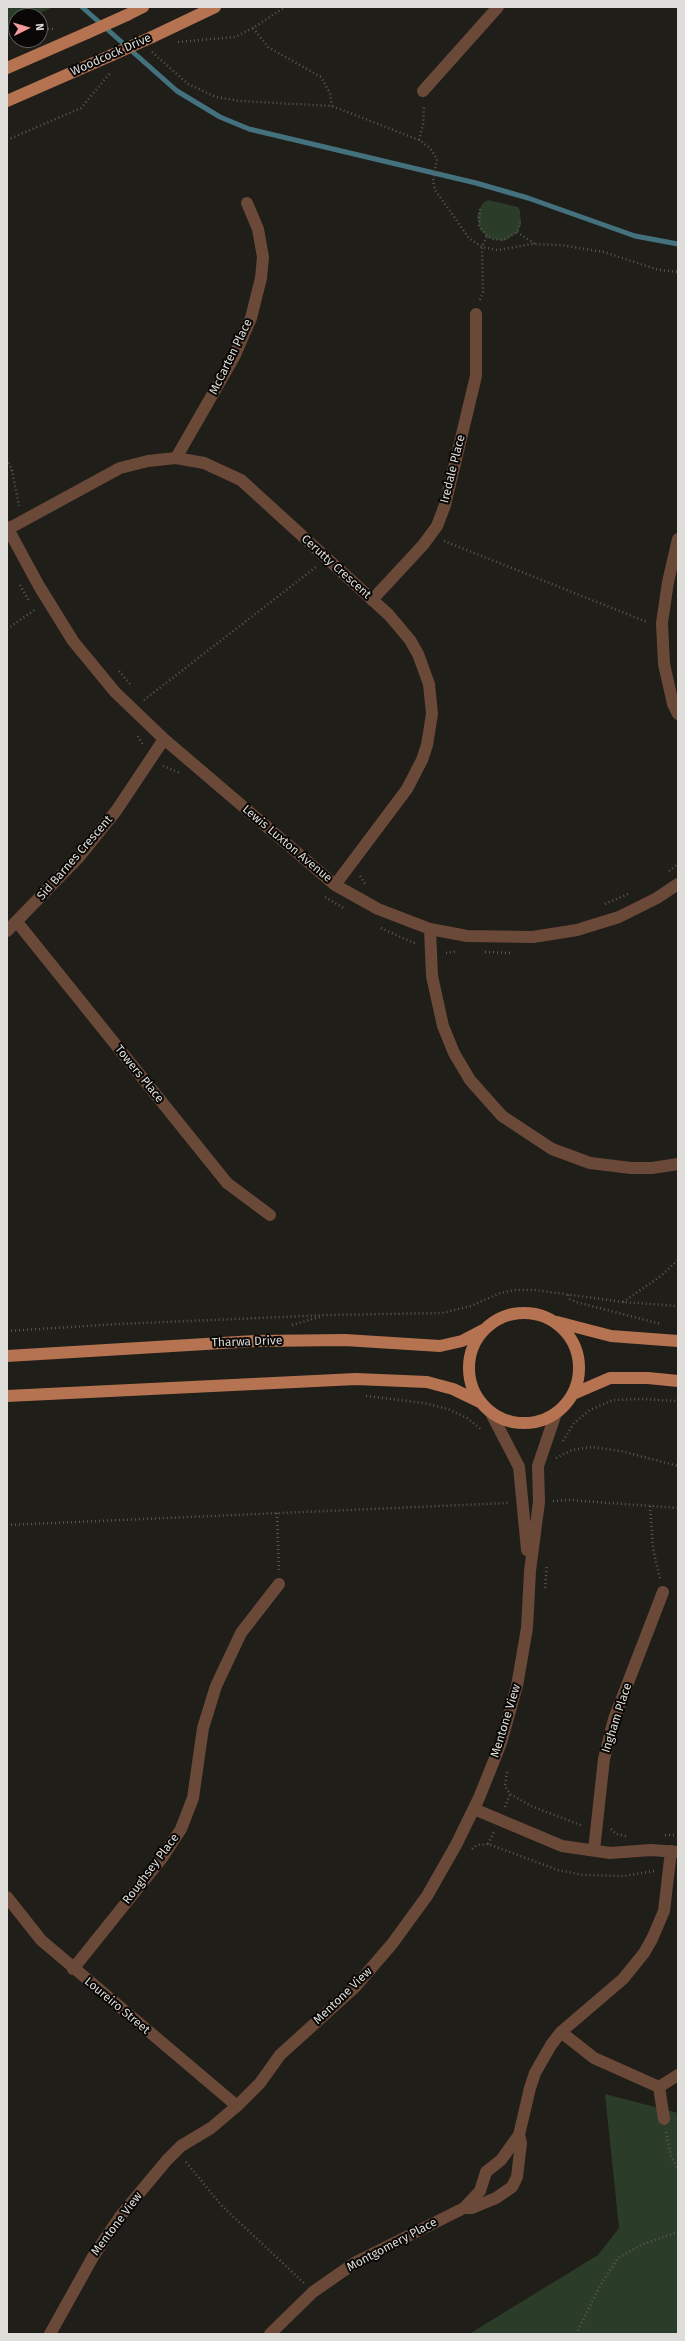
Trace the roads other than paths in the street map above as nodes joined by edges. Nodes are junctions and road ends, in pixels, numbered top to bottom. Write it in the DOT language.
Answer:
graph roads {
  1 [pos="144,7"];
  2 [pos="214,7"];
  3 [pos="498,7"];
  4 [pos="7,68"];
  5 [pos="423,91"];
  6 [pos="7,101"];
  7 [pos="248,203"];
  8 [pos="476,314"];
  9 [pos="176,458"];
  10 [pos="7,528"];
  11 [pos="678,539"];
  12 [pos="372,600"];
  13 [pos="678,714"];
  14 [pos="164,740"];
  15 [pos="678,884"];
  16 [pos="335,885"];
  17 [pos="17,922"];
  18 [pos="430,929"];
  19 [pos="7,931"];
  20 [pos="678,1164"];
  21 [pos="270,1215"];
  22 [pos="550,1319"];
  23 [pos="483,1330"];
  24 [pos="678,1341"];
  25 [pos="7,1356"];
  26 [pos="678,1381"];
  27 [pos="573,1394"];
  28 [pos="7,1396"];
  29 [pos="480,1402"];
  30 [pos="491,1413"];
  31 [pos="556,1413"];
  32 [pos="530,1571"];
  33 [pos="279,1584"];
  34 [pos="663,1592"];
  35 [pos="474,1809"];
  36 [pos="594,1850"];
  37 [pos="675,1852"];
  38 [pos="7,1897"];
  39 [pos="73,1969"];
  40 [pos="561,2032"];
  41 [pos="678,2075"];
  42 [pos="659,2087"];
  43 [pos="237,2106"];
  44 [pos="664,2119"];
  45 [pos="519,2135"];
  46 [pos="464,2208"];
  47 [pos="50,2334"];
  48 [pos="270,2334"];
  1 -- 4 [label="main road, bridge"];
  2 -- 6 [label="main road, Woodcock Drive, bridge"];
  3 -- 5 [label="street"];
  7 -- 9 [label="street, McCarten Place"];
  8 -- 12 [label="street, Iredale Place"];
  9 -- 10 [label="street, Cerutty Crescent"];
  9 -- 12 [label="street, Cerutty Crescent"];
  10 -- 14 [label="street, Lewis Luxton Avenue"];
  11 -- 13 [label="street"];
  12 -- 16 [label="street, Cerutty Crescent"];
  14 -- 16 [label="street, Lewis Luxton Avenue"];
  14 -- 17 [label="street, Sid Barnes Crescent"];
  15 -- 18 [label="street, Lewis Luxton Avenue"];
  16 -- 18 [label="street, Lewis Luxton Avenue"];
  17 -- 19 [label="street, Sid Barnes Crescent"];
  17 -- 21 [label="street, Towers Place"];
  18 -- 20 [label="street"];
  22 -- 23 [label="main road"];
  22 -- 24 [label="main road"];
  22 -- 27 [label="main road"];
  23 -- 25 [label="main road, Tharwa Drive"];
  23 -- 29 [label="main road"];
  26 -- 27 [label="main road"];
  27 -- 31 [label="main road"];
  28 -- 29 [label="main road"];
  29 -- 30 [label="main road"];
  30 -- 31 [label="main road"];
  30 -- 32 [label="street, Mentone View"];
  31 -- 32 [label="street, Mentone View"];
  32 -- 35 [label="street, Mentone View"];
  33 -- 39 [label="street, Roughsey Place"];
  34 -- 36 [label="street, Ingham Place"];
  35 -- 36 [label="street"];
  35 -- 43 [label="street, Mentone View"];
  36 -- 37 [label="street"];
  37 -- 40 [label="street, Montgomery Place"];
  38 -- 39 [label="street, Loureiro Street"];
  39 -- 43 [label="street, Loureiro Street"];
  40 -- 42 [label="street"];
  40 -- 45 [label="street, Montgomery Place"];
  41 -- 42 [label="street"];
  42 -- 44 [label="street"];
  43 -- 47 [label="street, Mentone View"];
  45 -- 46 [label="street, Montgomery Place"];
  45 -- 46 [label="street, Montgomery Place"];
  46 -- 48 [label="street, Montgomery Place"];
}
